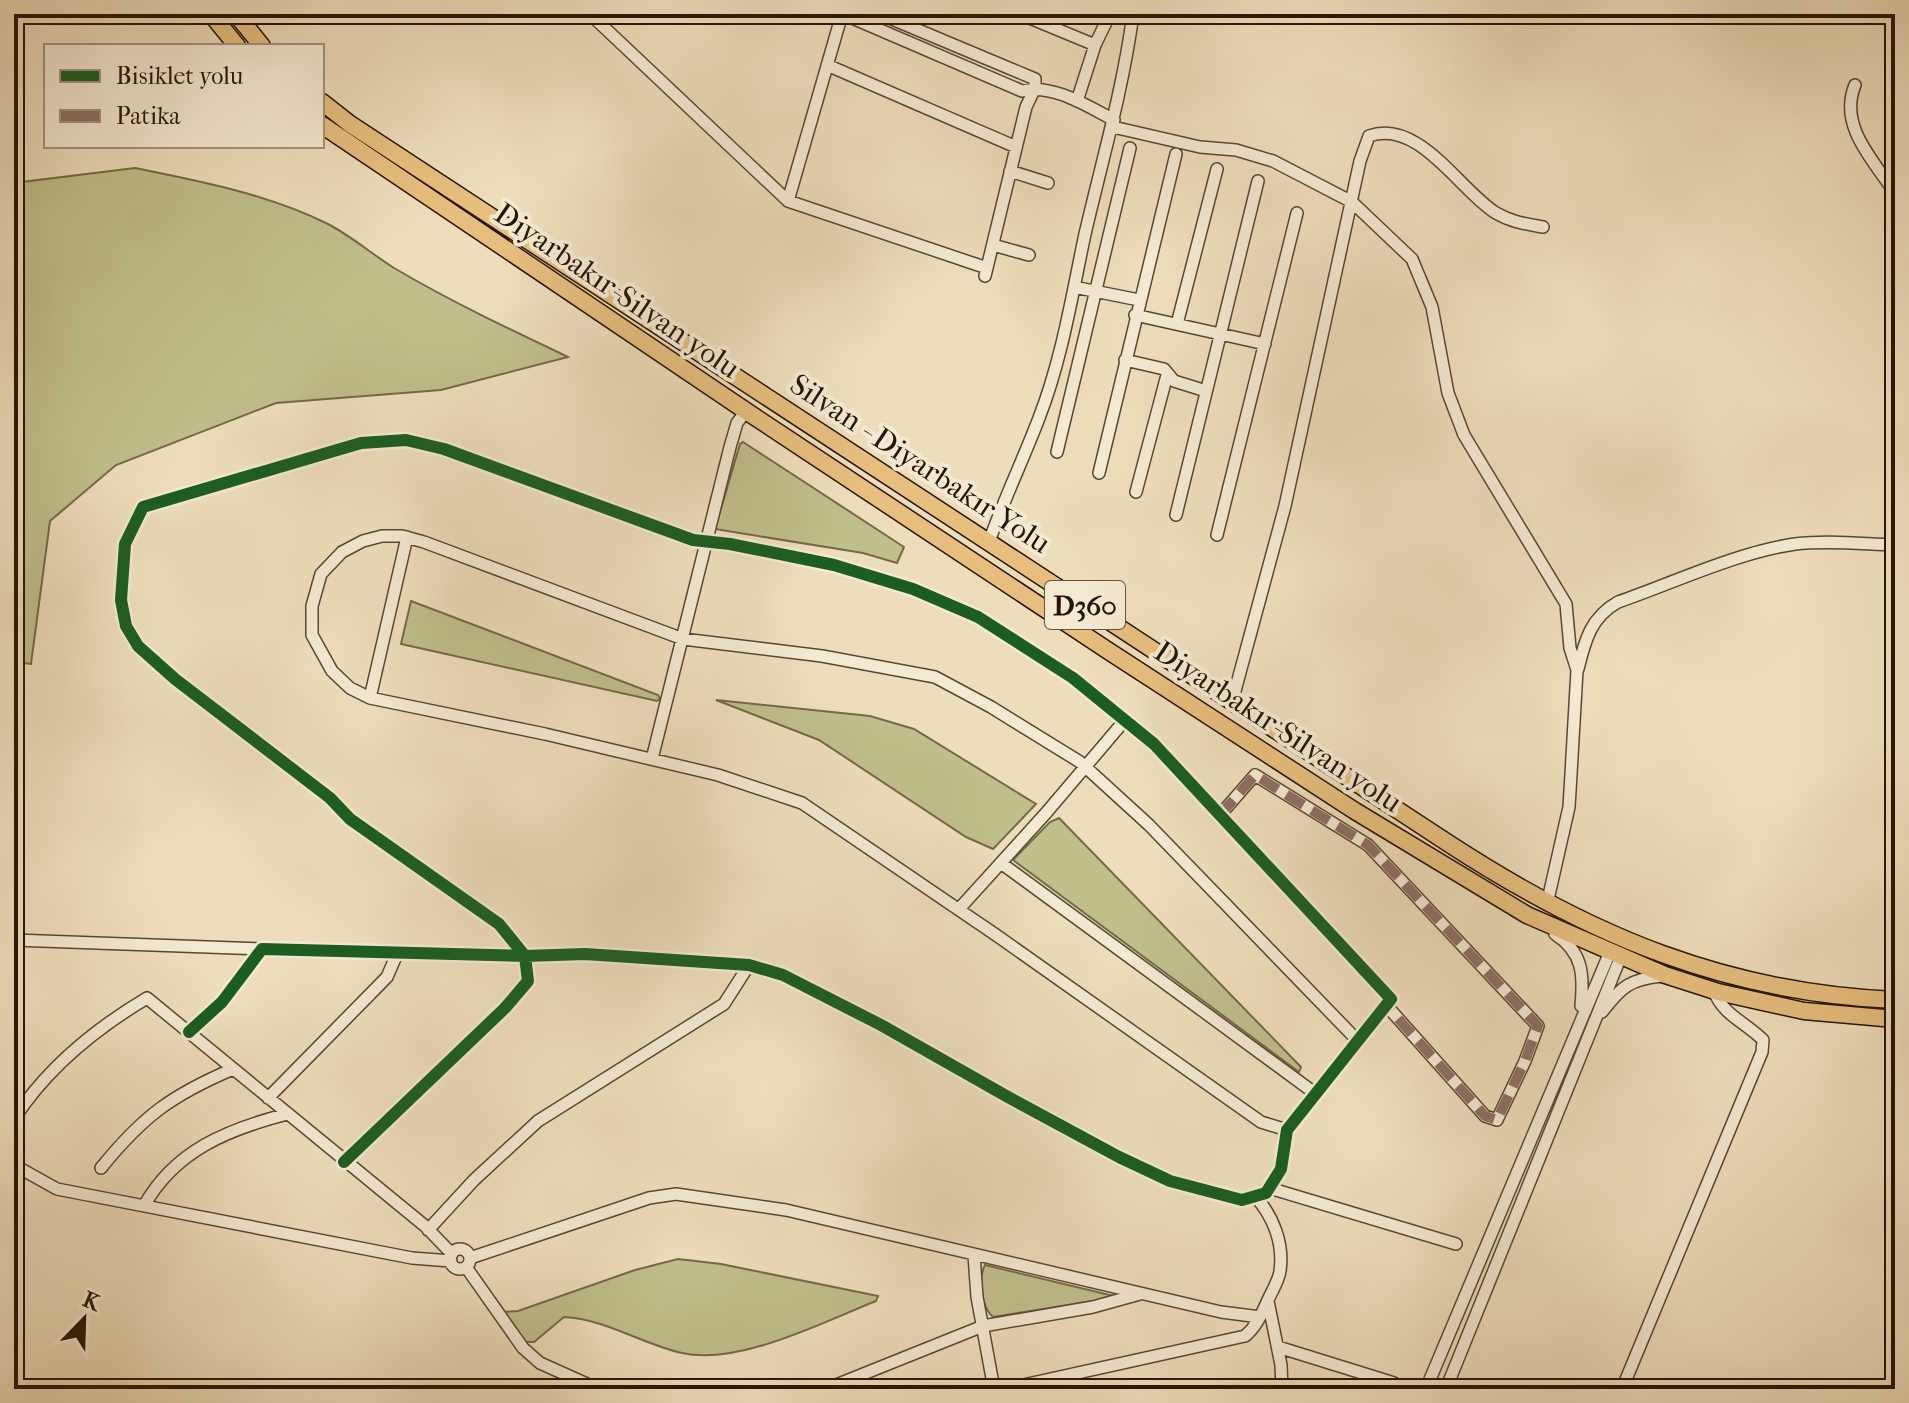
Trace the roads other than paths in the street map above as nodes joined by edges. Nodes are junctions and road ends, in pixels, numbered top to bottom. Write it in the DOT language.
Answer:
graph roads {
  1 [pos="211,14"];
  2 [pos="236,14"];
  3 [pos="590,14"];
  4 [pos="843,14"];
  5 [pos="1020,14"];
  6 [pos="1110,14"];
  7 [pos="1133,14"];
  8 [pos="889,16"];
  9 [pos="1042,18"];
  10 [pos="235,44"];
  11 [pos="260,44"];
  12 [pos="1095,45"];
  13 [pos="827,65"];
  14 [pos="1855,85"];
  15 [pos="1035,88"];
  16 [pos="1077,101"];
  17 [pos="324,104"];
  18 [pos="1113,124"];
  19 [pos="324,126"];
  20 [pos="1016,147"];
  21 [pos="1130,148"];
  22 [pos="1176,154"];
  23 [pos="1217,169"];
  24 [pos="1010,171"];
  25 [pos="1258,181"];
  26 [pos="1048,183"];
  27 [pos="1895,193"];
  28 [pos="788,201"];
  29 [pos="1352,202"];
  30 [pos="1297,213"];
  31 [pos="1543,227"];
  32 [pos="993,245"];
  33 [pos="1029,255"];
  34 [pos="1074,287"];
  35 [pos="1094,290"];
  36 [pos="1139,300"];
  37 [pos="1135,315"];
  38 [pos="1177,324"];
  39 [pos="1221,333"];
  40 [pos="1265,344"];
  41 [pos="1125,360"];
  42 [pos="1167,375"];
  43 [pos="1206,391"];
  44 [pos="746,411"];
  45 [pos="1057,452"];
  46 [pos="1099,473"];
  47 [pos="1136,492"];
  48 [pos="1176,515"];
  49 [pos="1217,535"];
  50 [pos="407,537"];
  51 [pos="989,542"];
  52 [pos="707,544"];
  53 [pos="1895,545"];
  54 [pos="683,639"];
  55 [pos="1577,670"];
  56 [pos="370,698"];
  57 [pos="1232,702"];
  58 [pos="1125,720"];
  59 [pos="652,759"];
  60 [pos="1086,767"];
  61 [pos="1220,815"];
  62 [pos="1001,863"];
  63 [pos="1547,904"];
  64 [pos="959,909"];
  65 [pos="1527,915"];
  66 [pos="14,940"];
  67 [pos="262,949"];
  68 [pos="397,954"];
  69 [pos="1615,954"];
  70 [pos="525,956"];
  71 [pos="749,965"];
  72 [pos="1665,975"];
  73 [pos="1714,991"];
  74 [pos="1895,1000"];
  75 [pos="1386,1005"];
  76 [pos="1580,1019"];
  77 [pos="1895,1019"];
  78 [pos="1592,1025"];
  79 [pos="189,1032"];
  80 [pos="1357,1040"];
  81 [pos="233,1069"];
  82 [pos="1316,1094"];
  83 [pos="268,1098"];
  84 [pos="287,1114"];
  85 [pos="14,1119"];
  86 [pos="1287,1130"];
  87 [pos="344,1162"];
  88 [pos="14,1165"];
  89 [pos="101,1168"];
  90 [pos="1269,1188"];
  91 [pos="1255,1196"];
  92 [pos="144,1206"];
  93 [pos="428,1230"];
  94 [pos="1456,1244"];
  95 [pos="974,1255"];
  96 [pos="451,1258"];
  97 [pos="468,1262"];
  98 [pos="1144,1293"];
  99 [pos="1268,1300"];
  100 [pos="1260,1317"];
  101 [pos="983,1326"];
  102 [pos="1278,1347"];
  103 [pos="598,1389"];
  104 [pos="826,1389"];
  105 [pos="994,1389"];
  106 [pos="1005,1389"];
  107 [pos="1282,1389"];
  108 [pos="1391,1389"];
  109 [pos="1426,1389"];
  110 [pos="1446,1389"];
  111 [pos="1622,1389"];
  1 -- 10 [label="highway"];
  2 -- 11 [label="highway"];
  3 -- 28 [label="street"];
  4 -- 13 [label="street"];
  4 -- 15 [label="street"];
  5 -- 9 [label="street"];
  6 -- 12 [label="street"];
  7 -- 18 [label="street"];
  8 -- 15 [label="street"];
  9 -- 12 [label="street"];
  12 -- 16 [label="street"];
  13 -- 20 [label="street"];
  13 -- 28 [label="street"];
  14 -- 27 [label="street"];
  15 -- 16 [label="street"];
  15 -- 20 [label="street"];
  16 -- 18 [label="street"];
  17 -- 51 [label="highway, Silvan - Diyarbakır Yolu / D360"];
  18 -- 29 [label="street"];
  18 -- 34 [label="street"];
  19 -- 44 [label="highway, Diyarbakır-Silvan yolu / D360"];
  20 -- 24 [label="street"];
  21 -- 35 [label="street"];
  22 -- 36 [label="street"];
  23 -- 38 [label="street"];
  24 -- 26 [label="street"];
  24 -- 32 [label="street"];
  25 -- 39 [label="street"];
  28 -- 32 [label="street"];
  29 -- 31 [label="street"];
  29 -- 55 [label="street"];
  29 -- 57 [label="street"];
  30 -- 40 [label="street"];
  32 -- 33 [label="street"];
  34 -- 35 [label="street"];
  34 -- 51 [label="street"];
  35 -- 36 [label="street"];
  35 -- 45 [label="street"];
  36 -- 37 [label="street"];
  37 -- 38 [label="street"];
  37 -- 41 [label="street"];
  38 -- 39 [label="street"];
  39 -- 40 [label="street"];
  39 -- 43 [label="street"];
  40 -- 49 [label="street"];
  41 -- 42 [label="street"];
  41 -- 46 [label="street"];
  42 -- 43 [label="street"];
  42 -- 47 [label="street"];
  43 -- 48 [label="street"];
  44 -- 52 [label="street"];
  44 -- 65 [label="highway, Diyarbakır-Silvan yolu / D360"];
  50 -- 54 [label="street"];
  50 -- 56 [label="street"];
  50 -- 56 [label="street"];
  51 -- 57 [label="highway, Silvan - Diyarbakır Yolu / D360"];
  52 -- 54 [label="street"];
  52 -- 58 [label="street"];
  52 -- 70 [label="street"];
  53 -- 55 [label="street"];
  54 -- 59 [label="street"];
  54 -- 60 [label="street"];
  55 -- 63 [label="street"];
  56 -- 59 [label="street"];
  57 -- 63 [label="highway, Silvan - Diyarbakır Yolu / D360"];
  58 -- 60 [label="street"];
  58 -- 61 [label="street"];
  59 -- 64 [label="street"];
  60 -- 62 [label="street"];
  60 -- 80 [label="street"];
  61 -- 75 [label="street"];
  61 -- 75 [label="street"];
  62 -- 64 [label="street"];
  62 -- 82 [label="street"];
  63 -- 74 [label="highway, Silvan - Diyarbakır Yolu / D360"];
  64 -- 86 [label="street"];
  65 -- 69 [label="highway, Diyarbakır-Silvan yolu / D360"];
  65 -- 76 [label="street"];
  66 -- 67 [label="street"];
  67 -- 68 [label="street"];
  67 -- 79 [label="street"];
  68 -- 70 [label="street"];
  68 -- 83 [label="street"];
  69 -- 72 [label="highway, Diyarbakır-Silvan yolu / D360"];
  69 -- 76 [label="street"];
  69 -- 78 [label="street"];
  70 -- 71 [label="street"];
  70 -- 87 [label="street"];
  71 -- 91 [label="street"];
  71 -- 93 [label="street"];
  72 -- 73 [label="highway, Diyarbakır-Silvan yolu / D360"];
  72 -- 78 [label="street"];
  73 -- 77 [label="highway, Diyarbakır-Silvan yolu / D360"];
  73 -- 111 [label="street"];
  75 -- 80 [label="street"];
  76 -- 109 [label="street"];
  78 -- 110 [label="street"];
  79 -- 81 [label="street"];
  79 -- 85 [label="street"];
  80 -- 82 [label="street"];
  81 -- 83 [label="street"];
  81 -- 89 [label="street"];
  82 -- 86 [label="street"];
  83 -- 84 [label="street"];
  84 -- 87 [label="street"];
  84 -- 92 [label="street"];
  86 -- 90 [label="street"];
  87 -- 93 [label="street"];
  88 -- 92 [label="street"];
  90 -- 91 [label="street"];
  90 -- 94 [label="street"];
  91 -- 99 [label="street"];
  92 -- 96 [label="street"];
  93 -- 96 [label="street"];
  95 -- 97 [label="street"];
  95 -- 98 [label="street"];
  95 -- 101 [label="street"];
  96 -- 97 [label="street"];
  97 -- 103 [label="street"];
  98 -- 100 [label="street"];
  98 -- 101 [label="street"];
  99 -- 100 [label="street"];
  99 -- 102 [label="street"];
  100 -- 106 [label="street"];
  101 -- 104 [label="street"];
  101 -- 105 [label="street"];
  102 -- 107 [label="street"];
  102 -- 108 [label="street"];
}
